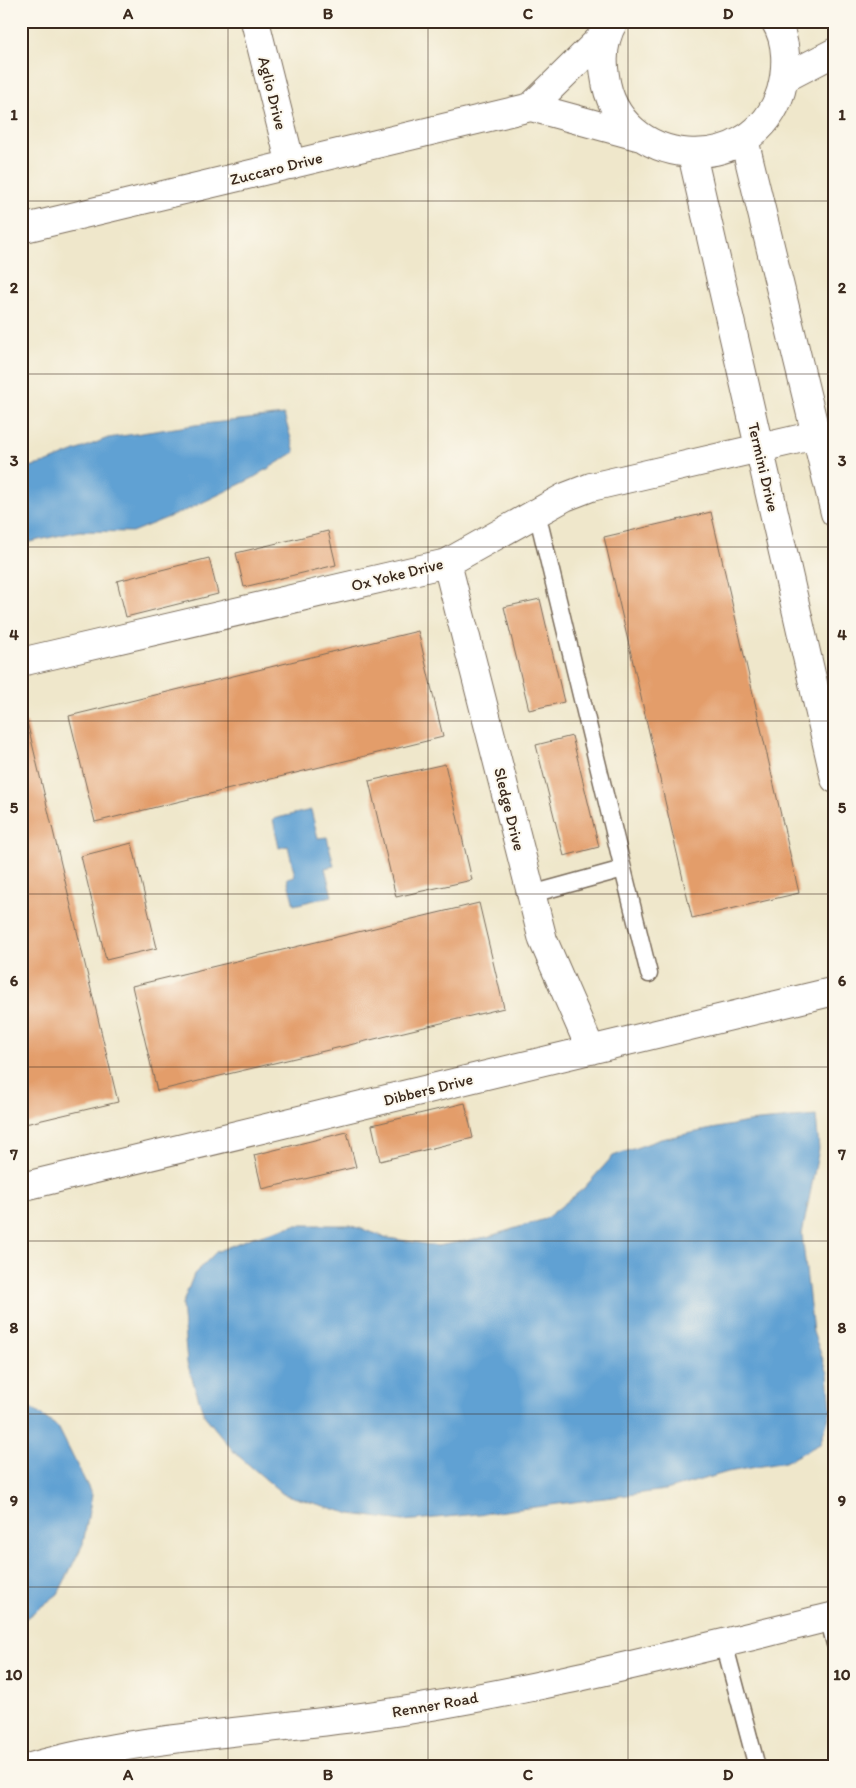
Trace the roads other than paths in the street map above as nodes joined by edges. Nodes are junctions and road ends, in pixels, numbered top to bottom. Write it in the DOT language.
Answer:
graph roads {
  1 [pos="255,21"];
  2 [pos="775,21"];
  3 [pos="611,26"];
  4 [pos="835,52"];
  5 [pos="785,78"];
  6 [pos="531,107"];
  7 [pos="641,137"];
  8 [pos="744,140"];
  9 [pos="692,154"];
  10 [pos="291,164"];
  11 [pos="21,230"];
  12 [pos="816,435"];
  13 [pos="760,449"];
  14 [pos="835,512"];
  15 [pos="536,513"];
  16 [pos="447,563"];
  17 [pos="21,662"];
  18 [pos="835,779"];
  19 [pos="623,869"];
  20 [pos="532,894"];
  21 [pos="649,974"];
  22 [pos="835,991"];
  23 [pos="591,1050"];
  24 [pos="21,1187"];
  25 [pos="831,1617"];
  26 [pos="724,1643"];
  27 [pos="835,1644"];
  28 [pos="30,1767"];
  29 [pos="757,1767"];
  1 -- 10 [label="street, Aglio Drive"];
  2 -- 5 [label="street"];
  3 -- 6 [label="street"];
  3 -- 7 [label="street"];
  4 -- 5 [label="street"];
  5 -- 8 [label="street"];
  6 -- 7 [label="street, Zuccaro Drive"];
  6 -- 10 [label="street, Zuccaro Drive"];
  7 -- 9 [label="street"];
  8 -- 9 [label="street"];
  8 -- 12 [label="street"];
  9 -- 13 [label="street, Termini Drive"];
  10 -- 11 [label="street, Zuccaro Drive"];
  12 -- 13 [label="street, Ox Yoke Drive"];
  12 -- 14 [label="street"];
  13 -- 15 [label="street, Ox Yoke Drive"];
  13 -- 18 [label="street, Termini Drive"];
  15 -- 16 [label="street, Ox Yoke Drive"];
  15 -- 19 [label="lane"];
  16 -- 17 [label="street, Ox Yoke Drive"];
  16 -- 20 [label="street, Sledge Drive"];
  19 -- 20 [label="lane"];
  19 -- 21 [label="lane"];
  20 -- 23 [label="street, Sledge Drive"];
  22 -- 23 [label="street, Dibbers Drive"];
  23 -- 24 [label="street, Dibbers Drive"];
  25 -- 26 [label="street, Renner Road"];
  25 -- 27 [label="lane"];
  26 -- 28 [label="street, Renner Road"];
  26 -- 29 [label="lane"];
}
